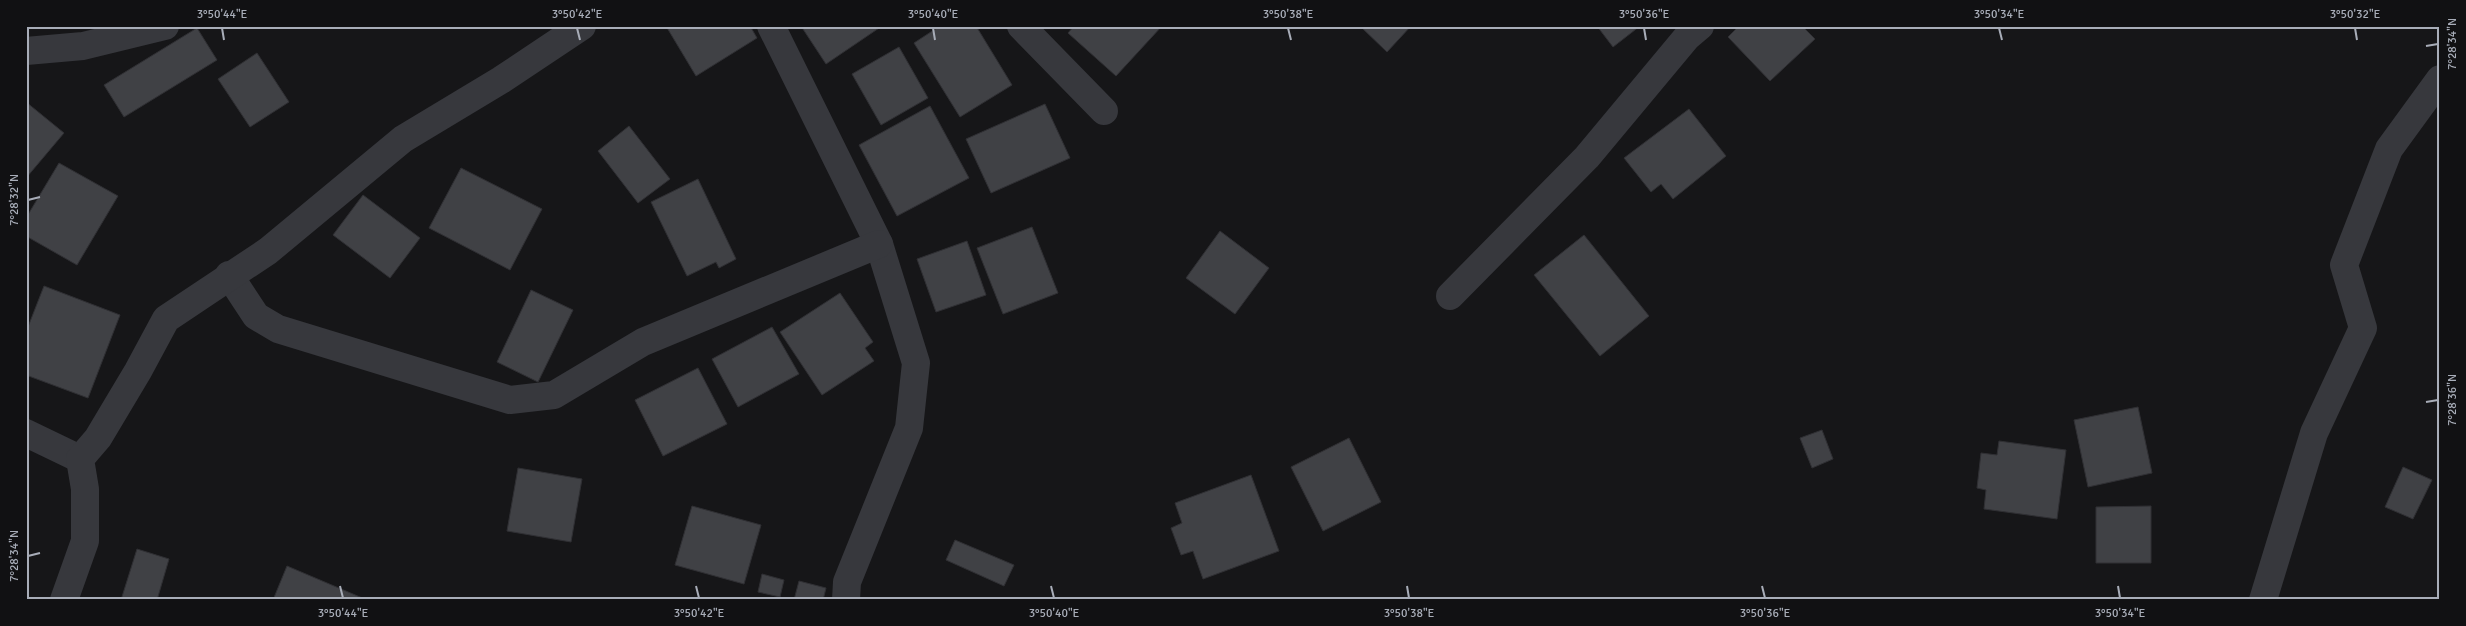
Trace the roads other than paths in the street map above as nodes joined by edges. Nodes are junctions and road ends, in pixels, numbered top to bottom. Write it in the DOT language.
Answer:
graph roads {
  1 [pos="165,26"];
  2 [pos="582,26"];
  3 [pos="771,26"];
  4 [pos="1021,26"];
  5 [pos="1700,26"];
  6 [pos="26,51"];
  7 [pos="2440,78"];
  8 [pos="1104,111"];
  9 [pos="878,244"];
  10 [pos="229,275"];
  11 [pos="1450,296"];
  12 [pos="26,433"];
  13 [pos="80,460"];
  14 [pos="64,600"];
  15 [pos="846,600"];
  16 [pos="2263,600"];
  1 -- 6 [label="street"];
  2 -- 10 [label="street"];
  3 -- 9 [label="street"];
  4 -- 8 [label="street"];
  5 -- 11 [label="street"];
  7 -- 16 [label="street"];
  9 -- 10 [label="street"];
  9 -- 15 [label="street"];
  10 -- 13 [label="street"];
  12 -- 13 [label="street"];
  13 -- 14 [label="street"];
}
